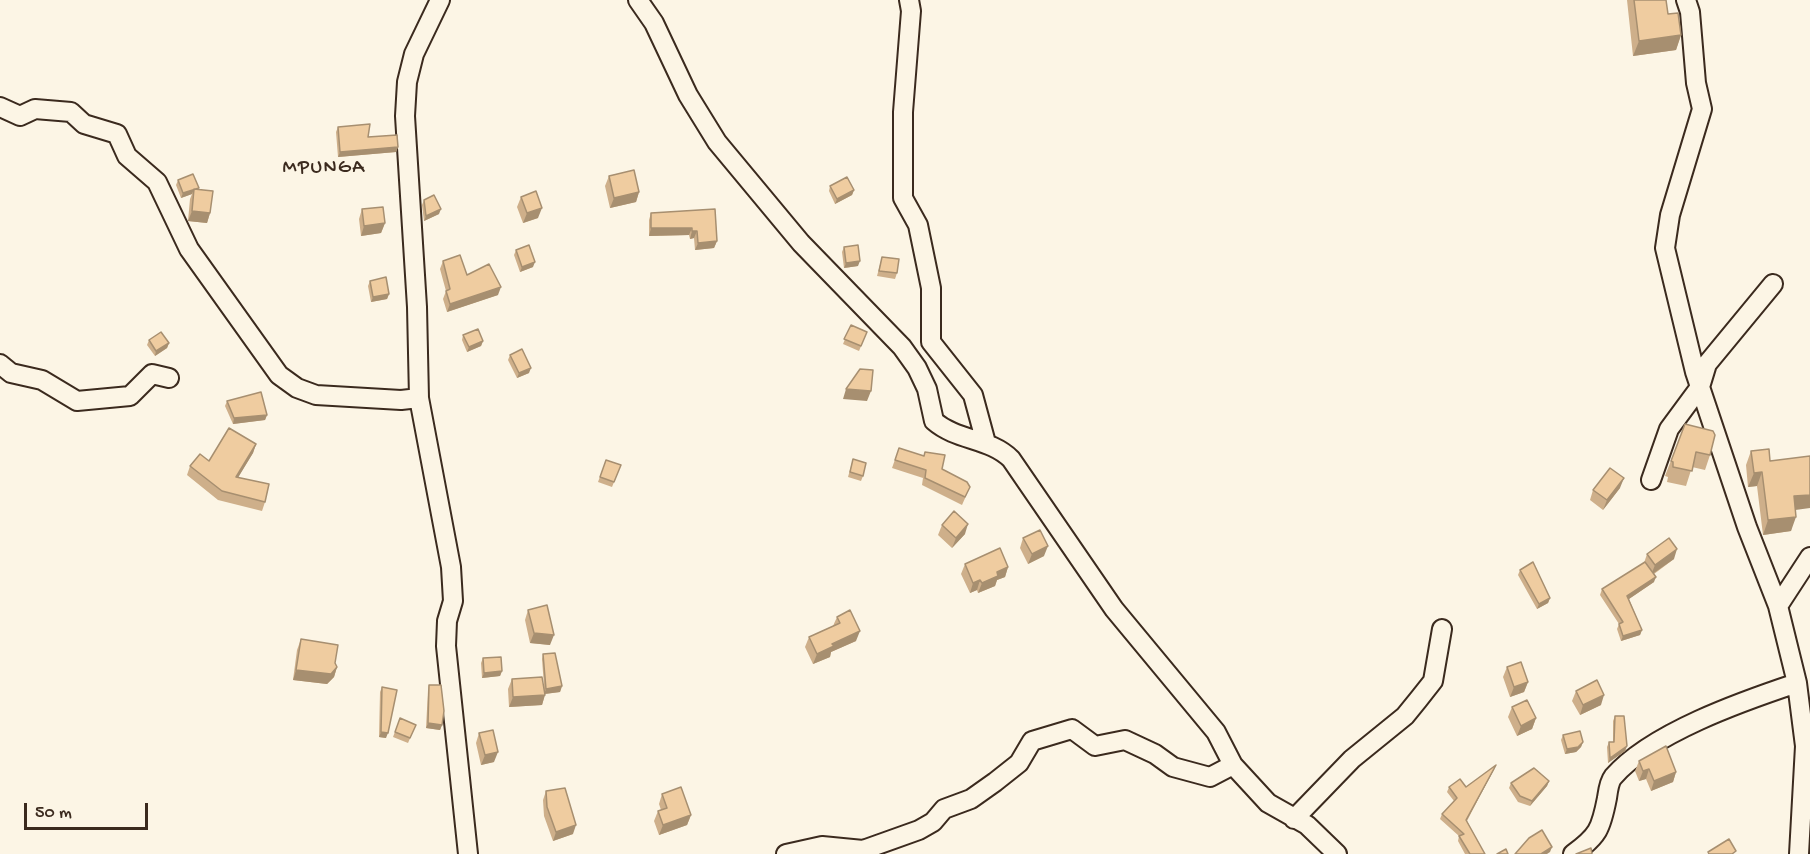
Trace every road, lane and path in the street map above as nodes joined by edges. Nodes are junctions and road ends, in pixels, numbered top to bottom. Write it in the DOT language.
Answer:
graph roads {
  1 [pos="440,0"];
  2 [pos="638,0"];
  3 [pos="909,0"];
  4 [pos="1686,0"];
  5 [pos="0,107"];
  6 [pos="1773,284"];
  7 [pos="2,371"];
  8 [pos="169,378"];
  9 [pos="1701,387"];
  10 [pos="419,398"];
  11 [pos="986,443"];
  12 [pos="1651,480"];
  13 [pos="1810,557"];
  14 [pos="1778,606"];
  15 [pos="1442,628"];
  16 [pos="1797,682"];
  17 [pos="1806,725"];
  18 [pos="1233,765"];
  19 [pos="1294,819"];
  20 [pos="468,854"];
  21 [pos="786,854"];
  22 [pos="1337,854"];
  23 [pos="1573,854"];
  24 [pos="1799,854"];
  1 -- 10 [label="street"];
  2 -- 11 [label="street"];
  3 -- 11 [label="street"];
  4 -- 9 [label="street"];
  5 -- 10 [label="street"];
  6 -- 9 [label="street"];
  7 -- 8 [label="street"];
  9 -- 12 [label="street"];
  9 -- 14 [label="street"];
  10 -- 20 [label="street"];
  11 -- 18 [label="street"];
  13 -- 14 [label="street"];
  14 -- 16 [label="street"];
  15 -- 19 [label="street"];
  16 -- 17 [label="street"];
  16 -- 23 [label="street"];
  17 -- 24 [label="street"];
  18 -- 19 [label="street"];
  18 -- 21 [label="street"];
  19 -- 22 [label="street"];
}
